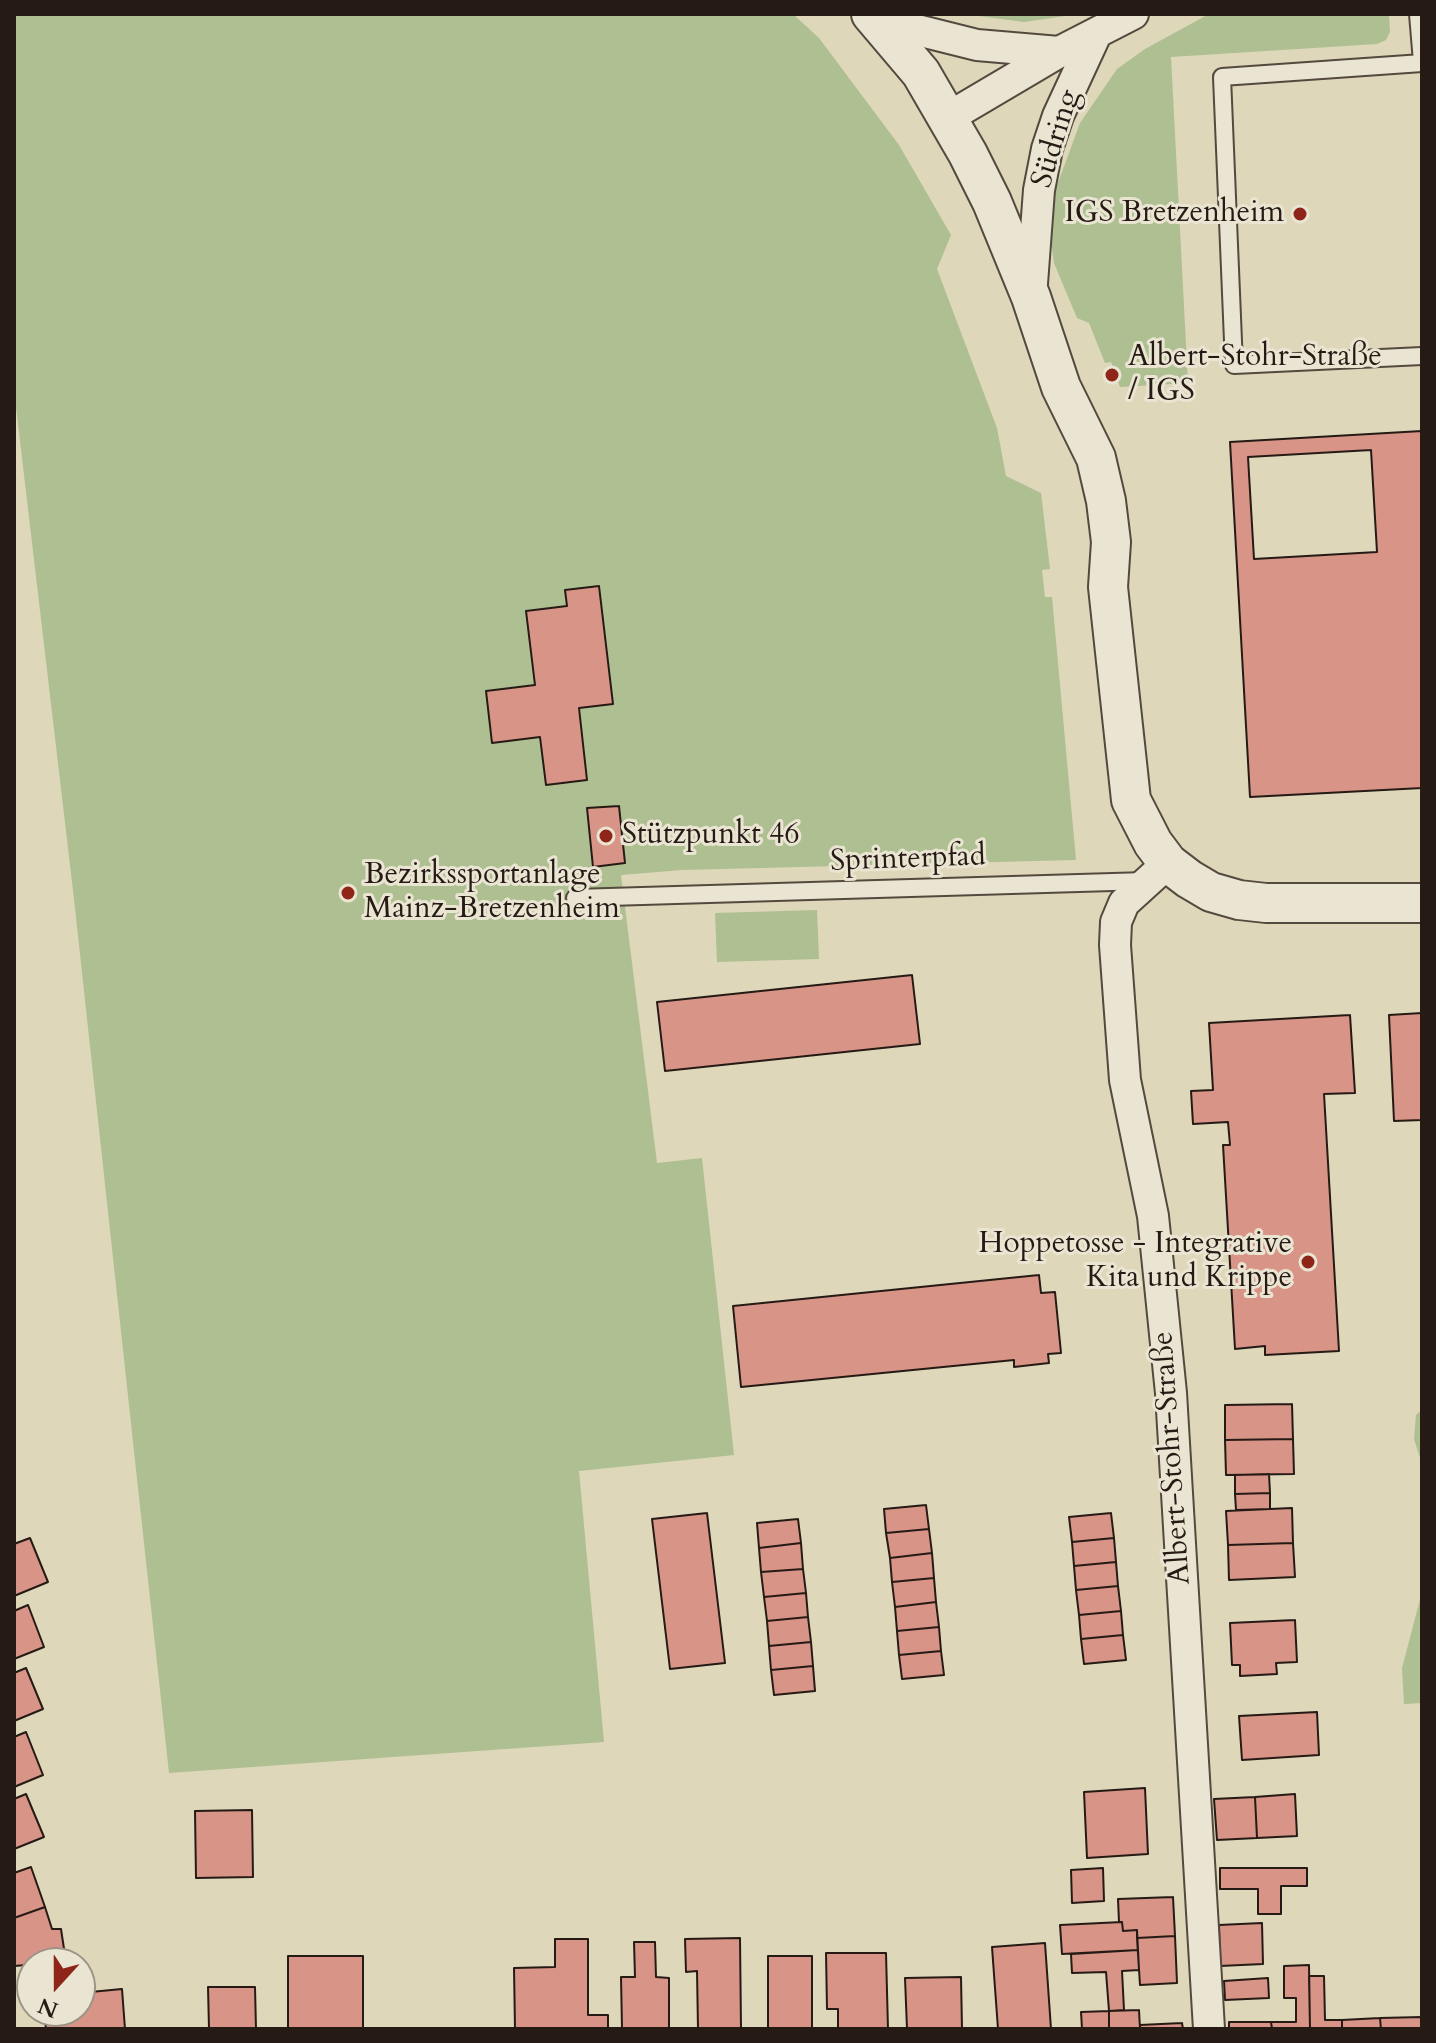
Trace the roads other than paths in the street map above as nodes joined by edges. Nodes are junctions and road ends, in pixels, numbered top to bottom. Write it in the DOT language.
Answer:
graph roads {
  1 [pos="1418,14"];
  2 [pos="1127,16"];
  3 [pos="874,17"];
  4 [pos="1096,34"];
  5 [pos="1059,52"];
  6 [pos="1422,63"];
  7 [pos="949,117"];
  8 [pos="1031,297"];
  9 [pos="1422,356"];
  10 [pos="1158,872"];
  11 [pos="575,898"];
  12 [pos="1422,903"];
  13 [pos="1209,2029"];
  1 -- 6 [label="lane"];
  2 -- 4 [label="street, Südring"];
  3 -- 5 [label="street, Südring"];
  3 -- 7 [label="street"];
  4 -- 5 [label="street, Südring"];
  4 -- 8 [label="street, Südring"];
  5 -- 7 [label="street, Südring"];
  6 -- 9 [label="lane"];
  7 -- 8 [label="street"];
  8 -- 10 [label="street"];
  10 -- 11 [label="lane, Sprinterpfad"];
  10 -- 12 [label="street"];
  10 -- 13 [label="street, Albert-Stohr-Straße"];
}
